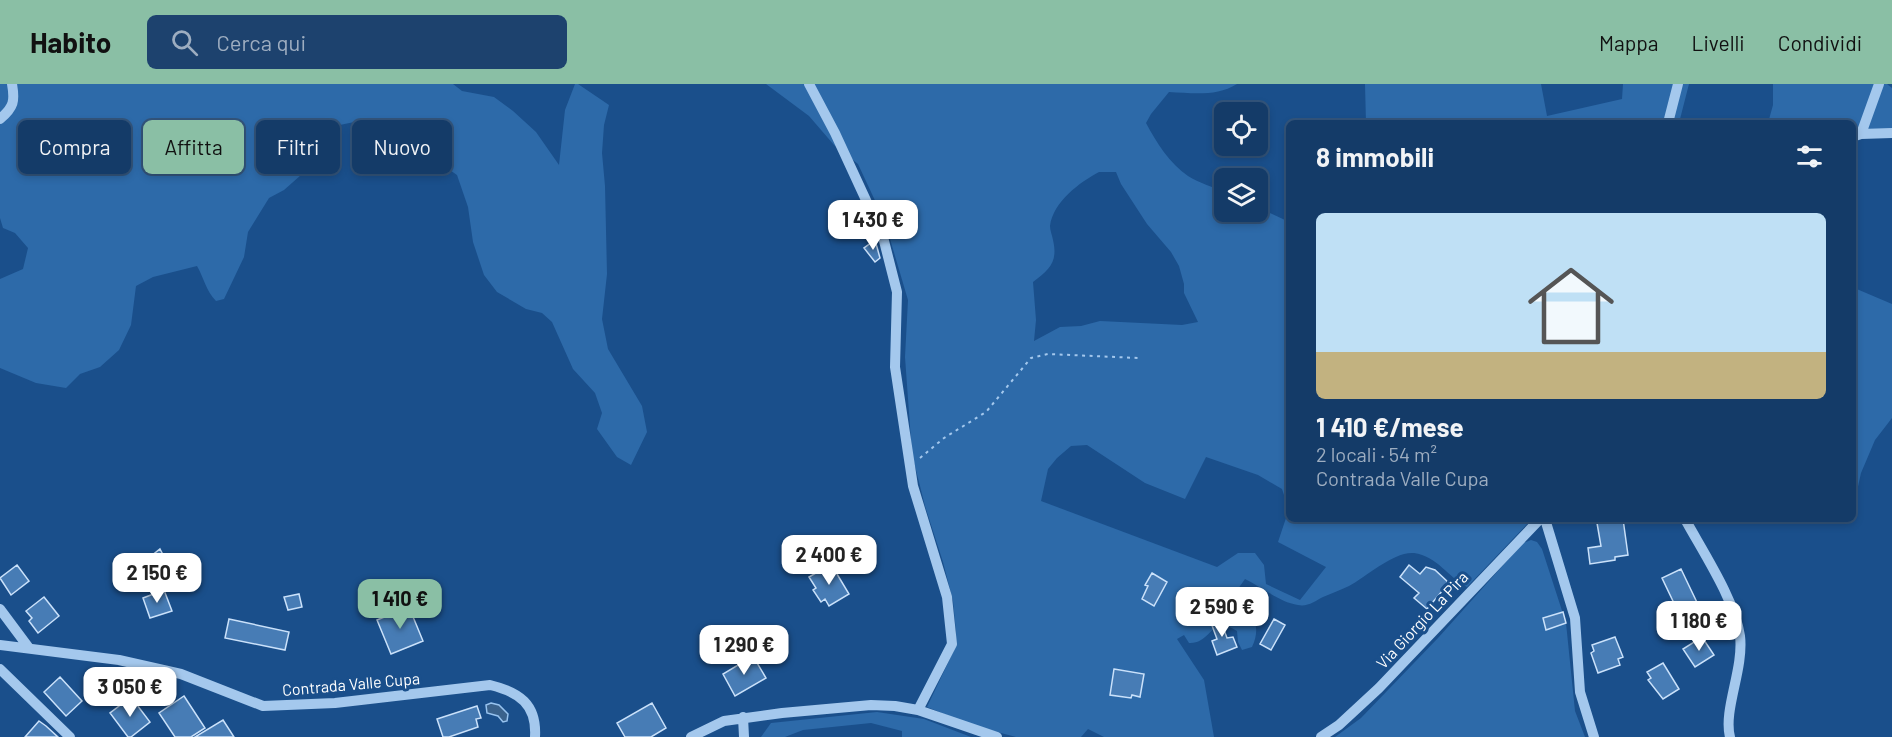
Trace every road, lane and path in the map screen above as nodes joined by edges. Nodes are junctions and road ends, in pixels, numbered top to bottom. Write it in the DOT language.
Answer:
graph roads {
  1 [pos="12,84"];
  2 [pos="809,84"];
  3 [pos="1678,84"];
  4 [pos="1879,84"];
  5 [pos="0,119"];
  6 [pos="1669,120"];
  7 [pos="1892,133"];
  8 [pos="1857,135"];
  9 [pos="1138,358"];
  10 [pos="910,468"];
  11 [pos="1540,522"];
  12 [pos="1544,522"];
  13 [pos="1687,522"];
  14 [pos="0,609"];
  15 [pos="0,645"];
  16 [pos="29,648"];
  17 [pos="0,669"];
  18 [pos="918,710"];
  19 [pos="743,717"];
  20 [pos="70,737"];
  21 [pos="535,737"];
  22 [pos="691,737"];
  23 [pos="744,737"];
  24 [pos="997,737"];
  25 [pos="1321,737"];
  26 [pos="1594,737"];
  27 [pos="1730,737"];
  1 -- 5 [label="street"];
  2 -- 10 [label="street"];
  3 -- 6 [label="street"];
  4 -- 8 [label="street"];
  7 -- 8 [label="street"];
  9 -- 10 [label="path"];
  10 -- 18 [label="street"];
  11 -- 25 [label="street, Via Giorgio La Pira"];
  12 -- 26 [label="street"];
  13 -- 27 [label="street"];
  14 -- 16 [label="street"];
  15 -- 16 [label="street, Contrada Valle Cupa"];
  16 -- 21 [label="street, Contrada Valle Cupa"];
  17 -- 20 [label="street"];
  18 -- 19 [label="street"];
  18 -- 24 [label="street"];
  19 -- 22 [label="street"];
  19 -- 23 [label="street"];
}
